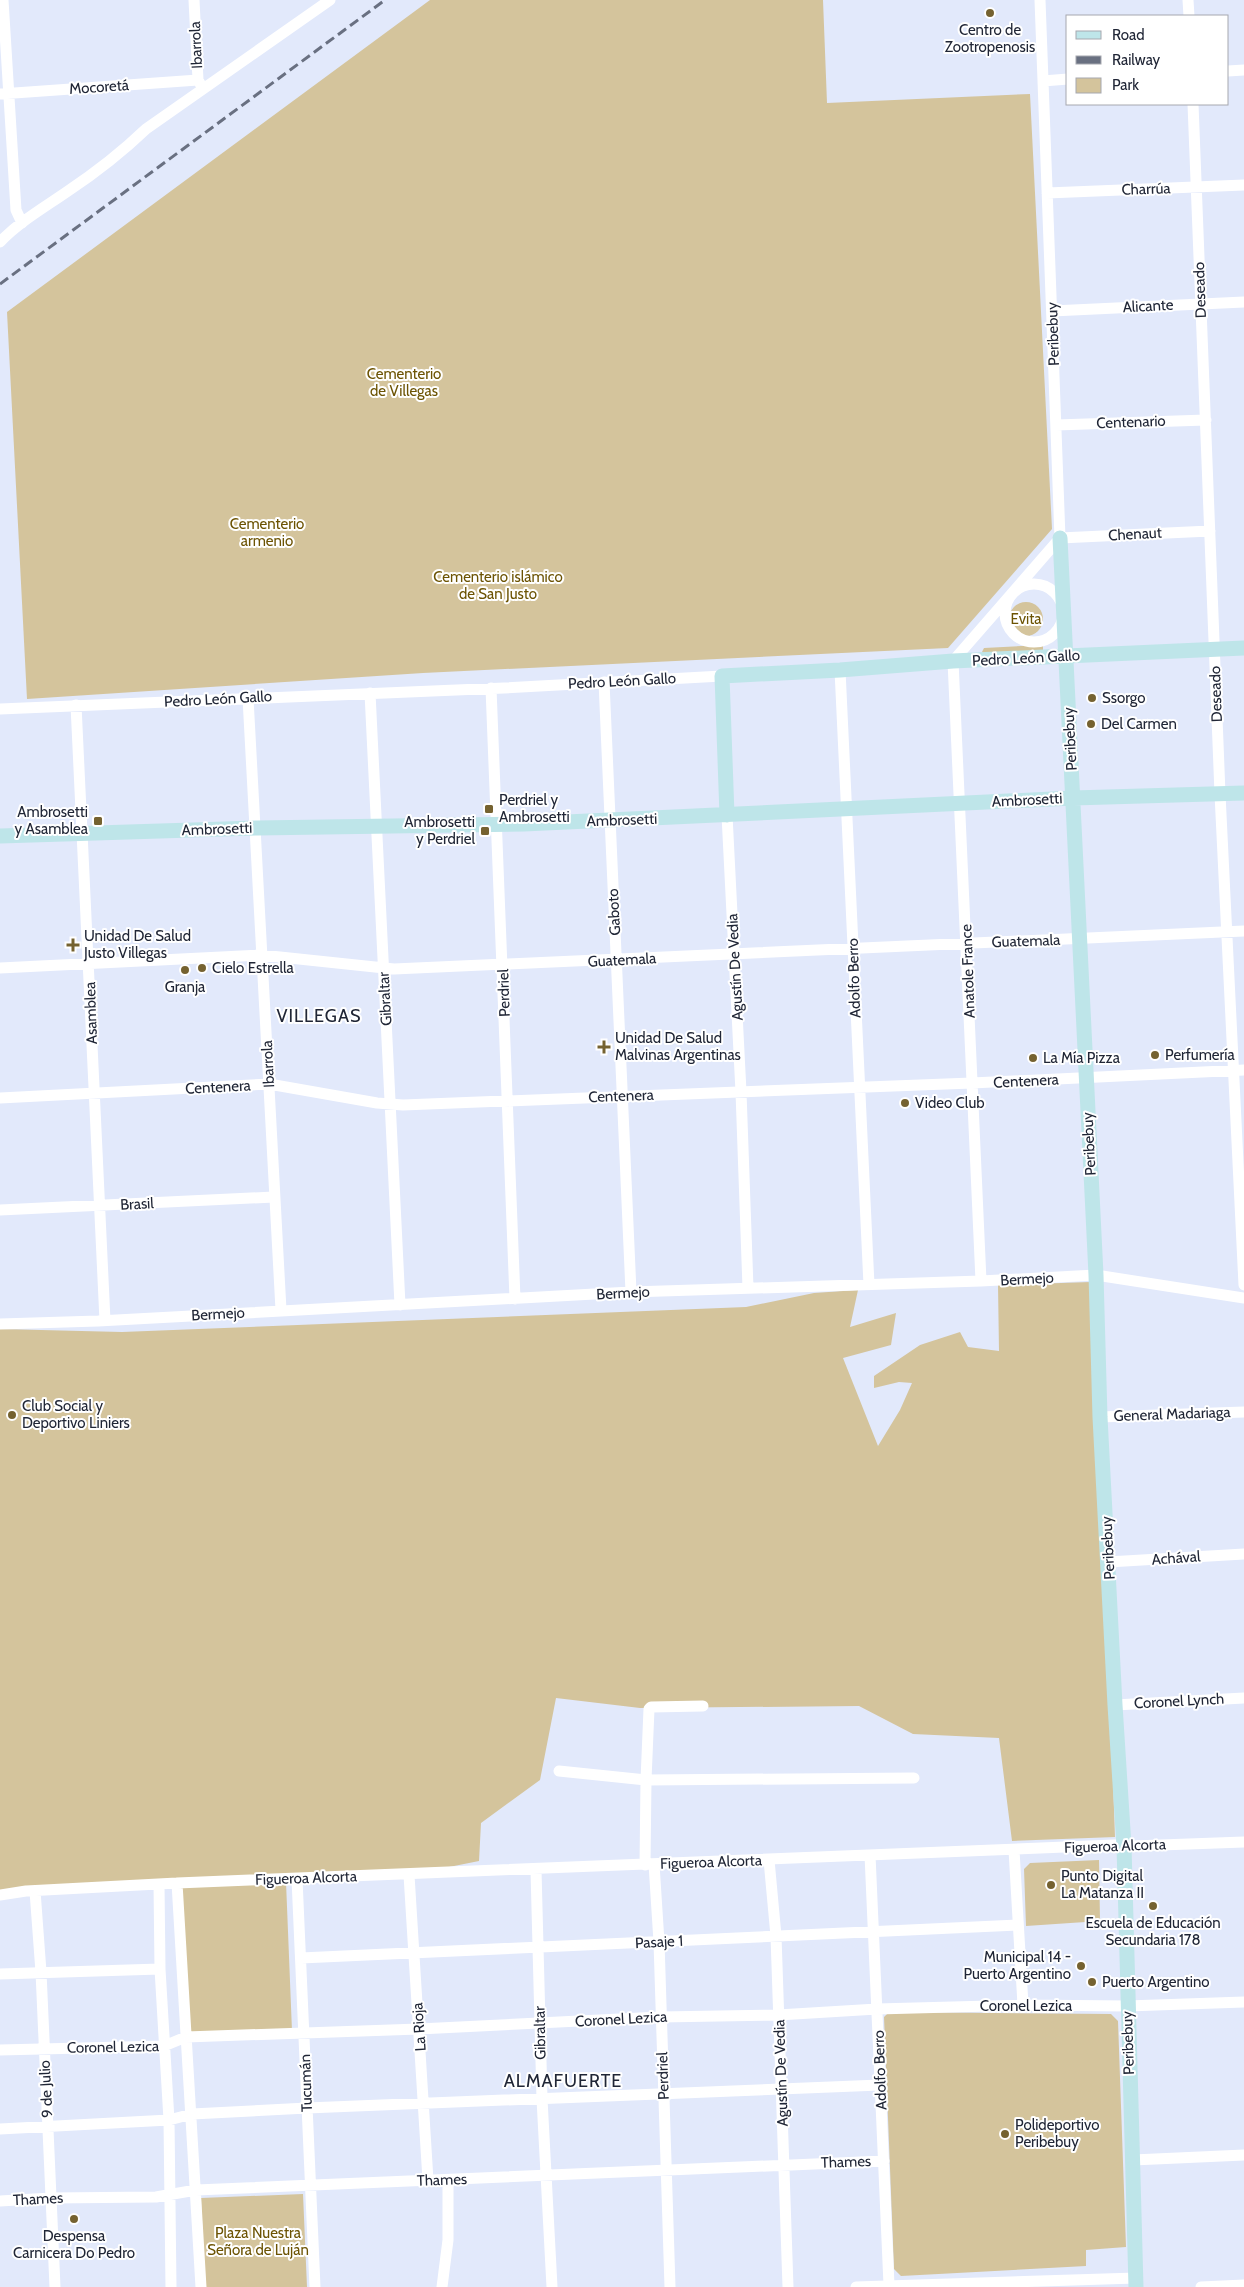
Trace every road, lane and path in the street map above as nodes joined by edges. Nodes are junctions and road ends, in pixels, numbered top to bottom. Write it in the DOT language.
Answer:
graph roads {
  1 [pos="3,0"];
  2 [pos="194,0"];
  3 [pos="330,0"];
  4 [pos="1040,0"];
  5 [pos="1188,0"];
  6 [pos="1189,15"];
  7 [pos="1244,70"];
  8 [pos="1229,71"];
  9 [pos="1066,79"];
  10 [pos="1043,80"];
  11 [pos="200,85"];
  12 [pos="4,93"];
  13 [pos="1193,105"];
  14 [pos="1244,185"];
  15 [pos="1196,186"];
  16 [pos="1047,193"];
  17 [pos="22,223"];
  18 [pos="1,240"];
  19 [pos="1244,302"];
  20 [pos="1201,304"];
  21 [pos="1052,311"];
  22 [pos="1206,420"];
  23 [pos="1056,425"];
  24 [pos="1210,531"];
  25 [pos="1060,538"];
  26 [pos="1012,593"];
  27 [pos="1064,617"];
  28 [pos="1215,648"];
  29 [pos="1244,648"];
  30 [pos="1066,656"];
  31 [pos="952,661"];
  32 [pos="840,670"];
  33 [pos="722,676"];
  34 [pos="604,682"];
  35 [pos="491,688"];
  36 [pos="370,693"];
  37 [pos="248,698"];
  38 [pos="76,705"];
  39 [pos="0,709"];
  40 [pos="1244,793"];
  41 [pos="1220,794"];
  42 [pos="1073,798"];
  43 [pos="960,804"];
  44 [pos="846,809"];
  45 [pos="727,815"];
  46 [pos="609,821"];
  47 [pos="497,825"];
  48 [pos="376,826"];
  49 [pos="257,828"];
  50 [pos="82,833"];
  51 [pos="0,836"];
  52 [pos="1244,931"];
  53 [pos="1226,932"];
  54 [pos="1079,939"];
  55 [pos="967,943"];
  56 [pos="853,948"];
  57 [pos="261,955"];
  58 [pos="734,955"];
  59 [pos="617,959"];
  60 [pos="89,963"];
  61 [pos="503,966"];
  62 [pos="0,968"];
  63 [pos="383,969"];
  64 [pos="1239,1070"];
  65 [pos="1085,1078"];
  66 [pos="972,1083"];
  67 [pos="269,1084"];
  68 [pos="859,1087"];
  69 [pos="741,1092"];
  70 [pos="95,1093"];
  71 [pos="623,1096"];
  72 [pos="0,1098"];
  73 [pos="508,1101"];
  74 [pos="390,1105"];
  75 [pos="1242,1184"];
  76 [pos="274,1197"];
  77 [pos="101,1206"];
  78 [pos="0,1210"];
  79 [pos="1096,1275"];
  80 [pos="981,1281"];
  81 [pos="1244,1284"];
  82 [pos="870,1285"];
  83 [pos="748,1288"];
  84 [pos="631,1292"];
  85 [pos="1244,1298"];
  86 [pos="515,1299"];
  87 [pos="400,1305"];
  88 [pos="281,1310"];
  89 [pos="105,1321"];
  90 [pos="0,1324"];
  91 [pos="1244,1412"];
  92 [pos="1100,1417"];
  93 [pos="1244,1554"];
  94 [pos="1108,1562"];
  95 [pos="1244,1698"];
  96 [pos="1115,1705"];
  97 [pos="703,1706"];
  98 [pos="559,1771"];
  99 [pos="914,1778"];
  100 [pos="646,1780"];
  101 [pos="1244,1842"];
  102 [pos="1124,1846"];
  103 [pos="1014,1850"];
  104 [pos="870,1855"];
  105 [pos="769,1860"];
  106 [pos="649,1865"];
  107 [pos="536,1870"];
  108 [pos="409,1875"];
  109 [pos="297,1879"];
  110 [pos="177,1883"];
  111 [pos="158,1884"];
  112 [pos="35,1891"];
  113 [pos="0,1895"];
  114 [pos="1018,1925"];
  115 [pos="874,1932"];
  116 [pos="776,1936"];
  117 [pos="659,1942"];
  118 [pos="538,1947"];
  119 [pos="413,1954"];
  120 [pos="301,1958"];
  121 [pos="160,1969"];
  122 [pos="41,1972"];
  123 [pos="0,1974"];
  124 [pos="1244,2002"];
  125 [pos="1023,2005"];
  126 [pos="1127,2006"];
  127 [pos="877,2008"];
  128 [pos="778,2015"];
  129 [pos="660,2017"];
  130 [pos="540,2023"];
  131 [pos="419,2029"];
  132 [pos="305,2034"];
  133 [pos="186,2037"];
  134 [pos="164,2046"];
  135 [pos="44,2048"];
  136 [pos="0,2050"];
  137 [pos="880,2085"];
  138 [pos="782,2090"];
  139 [pos="664,2095"];
  140 [pos="542,2098"];
  141 [pos="424,2103"];
  142 [pos="307,2108"];
  143 [pos="192,2114"];
  144 [pos="169,2120"];
  145 [pos="48,2127"];
  146 [pos="0,2129"];
  147 [pos="1244,2155"];
  148 [pos="1132,2160"];
  149 [pos="884,2161"];
  150 [pos="784,2164"];
  151 [pos="666,2170"];
  152 [pos="545,2177"];
  153 [pos="428,2180"];
  154 [pos="448,2180"];
  155 [pos="310,2185"];
  156 [pos="196,2190"];
  157 [pos="170,2196"];
  158 [pos="50,2198"];
  159 [pos="0,2201"];
  160 [pos="1136,2282"];
  161 [pos="889,2285"];
  162 [pos="1244,2285"];
  163 [pos="55,2287"];
  164 [pos="171,2287"];
  165 [pos="201,2287"];
  166 [pos="315,2287"];
  167 [pos="442,2287"];
  168 [pos="552,2287"];
  169 [pos="670,2287"];
  170 [pos="788,2287"];
  171 [pos="856,2287"];
  172 [pos="1201,2287"];
  1 -- 12 [label="street"];
  2 -- 11 [label="street, Ibarrola"];
  3 -- 11 [label="street"];
  4 -- 10 [label="street, Peribebuy"];
  5 -- 6 [label="street"];
  7 -- 8 [label="street"];
  9 -- 10 [label="street"];
  10 -- 16 [label="street, Peribebuy"];
  11 -- 12 [label="street, Mocoretá"];
  11 -- 17 [label="street"];
  12 -- 17 [label="street"];
  13 -- 15 [label="street, Deseado"];
  14 -- 15 [label="street, Charrúa"];
  15 -- 16 [label="street, Charrúa"];
  15 -- 20 [label="street, Deseado"];
  16 -- 21 [label="street, Peribebuy"];
  17 -- 18 [label="street"];
  19 -- 20 [label="street, Alicante"];
  20 -- 21 [label="street, Alicante"];
  20 -- 22 [label="street, Deseado"];
  21 -- 23 [label="street, Peribebuy"];
  22 -- 23 [label="street, Centenario"];
  22 -- 24 [label="street, Deseado"];
  23 -- 25 [label="street, Peribebuy"];
  24 -- 25 [label="street, Chenaut"];
  24 -- 28 [label="street, Deseado"];
  25 -- 26 [label="street"];
  25 -- 27 [label="street, Peribebuy"];
  26 -- 27 [label="street"];
  26 -- 27 [label="street"];
  26 -- 31 [label="street"];
  27 -- 30 [label="street, Peribebuy"];
  28 -- 29 [label="street, Pedro León Gallo"];
  28 -- 30 [label="street, Pedro León Gallo"];
  28 -- 41 [label="street, Deseado"];
  30 -- 31 [label="street, Pedro León Gallo"];
  30 -- 42 [label="street, Peribebuy"];
  31 -- 32 [label="street, Pedro León Gallo"];
  31 -- 43 [label="street, Anatole France"];
  32 -- 33 [label="street, Pedro León Gallo"];
  32 -- 44 [label="street, Adolfo Berro"];
  33 -- 34 [label="street, Pedro León Gallo"];
  33 -- 45 [label="street, Agustín De Vedia"];
  34 -- 35 [label="street, Pedro León Gallo"];
  34 -- 46 [label="street, Gaboto"];
  35 -- 36 [label="street, Pedro León Gallo"];
  35 -- 47 [label="street, Perdriel"];
  36 -- 37 [label="street, Pedro León Gallo"];
  36 -- 48 [label="street, Gibraltar"];
  37 -- 38 [label="street, Pedro León Gallo"];
  37 -- 49 [label="street, Ibarrola"];
  38 -- 39 [label="street, Pedro León Gallo"];
  38 -- 50 [label="street, Asamblea"];
  40 -- 41 [label="street, Ambrosetti"];
  41 -- 42 [label="street, Ambrosetti"];
  41 -- 53 [label="street, Deseado"];
  42 -- 43 [label="street, Ambrosetti"];
  42 -- 54 [label="street, Peribebuy"];
  43 -- 44 [label="street, Ambrosetti"];
  43 -- 55 [label="street, Anatole France"];
  44 -- 45 [label="street, Ambrosetti"];
  44 -- 56 [label="street, Adolfo Berro"];
  45 -- 46 [label="street, Ambrosetti"];
  45 -- 58 [label="street, Agustín De Vedia"];
  46 -- 47 [label="street, Ambrosetti"];
  46 -- 59 [label="street, Gaboto"];
  47 -- 48 [label="street, Ambrosetti"];
  47 -- 61 [label="street, Perdriel"];
  48 -- 49 [label="street, Ambrosetti"];
  48 -- 63 [label="street, Gibraltar"];
  49 -- 50 [label="street, Ambrosetti"];
  49 -- 57 [label="street, Ibarrola"];
  50 -- 51 [label="street, Ambrosetti"];
  50 -- 60 [label="street, Asamblea"];
  52 -- 53 [label="street, Guatemala"];
  53 -- 54 [label="street, Guatemala"];
  53 -- 64 [label="street, Deseado"];
  54 -- 55 [label="street, Guatemala"];
  54 -- 65 [label="street, Peribebuy"];
  55 -- 56 [label="street, Guatemala"];
  55 -- 66 [label="street, Anatole France"];
  56 -- 58 [label="street, Guatemala"];
  56 -- 68 [label="street, Adolfo Berro"];
  57 -- 60 [label="street, Guatemala"];
  57 -- 63 [label="street, Guatemala"];
  57 -- 67 [label="street, Ibarrola"];
  58 -- 59 [label="street, Guatemala"];
  58 -- 69 [label="street, Agustín De Vedia"];
  59 -- 61 [label="street, Guatemala"];
  59 -- 71 [label="street, Gaboto"];
  60 -- 62 [label="street, Guatemala"];
  60 -- 70 [label="street, Asamblea"];
  61 -- 63 [label="street, Guatemala"];
  61 -- 73 [label="street, Perdriel"];
  63 -- 74 [label="street, Gibraltar"];
  64 -- 65 [label="street, Centenera"];
  64 -- 75 [label="street, Deseado"];
  65 -- 66 [label="street, Centenera"];
  65 -- 79 [label="street, Peribebuy"];
  66 -- 68 [label="street, Centenera"];
  66 -- 80 [label="street, Anatole France"];
  67 -- 70 [label="street, Centenera"];
  67 -- 74 [label="street, Centenera"];
  67 -- 76 [label="street, Ibarrola"];
  68 -- 69 [label="street, Centenera"];
  68 -- 82 [label="street, Adolfo Berro"];
  69 -- 71 [label="street, Centenera"];
  69 -- 83 [label="street, Agustín De Vedia"];
  70 -- 72 [label="street, Centenera"];
  70 -- 77 [label="street, Asamblea"];
  71 -- 73 [label="street, Centenera"];
  71 -- 84 [label="street, Gaboto"];
  73 -- 74 [label="street, Centenera"];
  73 -- 86 [label="street, Perdriel"];
  74 -- 87 [label="street, Gibraltar"];
  75 -- 81 [label="street, Deseado"];
  76 -- 77 [label="street, Brasil"];
  76 -- 88 [label="street, Ibarrola"];
  77 -- 78 [label="street, Brasil"];
  77 -- 89 [label="street, Asamblea"];
  79 -- 80 [label="street, Bermejo"];
  79 -- 85 [label="street, Bermejo"];
  79 -- 92 [label="street, Peribebuy"];
  80 -- 82 [label="street, Bermejo"];
  82 -- 83 [label="street, Bermejo"];
  83 -- 84 [label="street, Bermejo"];
  84 -- 86 [label="street, Bermejo"];
  86 -- 87 [label="street, Bermejo"];
  87 -- 88 [label="street, Bermejo"];
  88 -- 89 [label="street, Bermejo"];
  89 -- 90 [label="street, Bermejo"];
  91 -- 92 [label="street, General Madariaga"];
  92 -- 94 [label="street, Peribebuy"];
  93 -- 94 [label="street, Achával"];
  94 -- 96 [label="street, Peribebuy"];
  95 -- 96 [label="street, Coronel Lynch"];
  96 -- 102 [label="street, Peribebuy"];
  97 -- 100 [label="street, Perdriel"];
  98 -- 100 [label="street"];
  99 -- 100 [label="street"];
  100 -- 106 [label="street, Perdriel"];
  101 -- 102 [label="street, Figueroa Alcorta"];
  102 -- 103 [label="street, Figueroa Alcorta"];
  102 -- 126 [label="street, Peribebuy"];
  103 -- 104 [label="street, Figueroa Alcorta"];
  103 -- 114 [label="street"];
  104 -- 105 [label="street, Figueroa Alcorta"];
  104 -- 115 [label="street, Adolfo Berro"];
  105 -- 106 [label="street, Figueroa Alcorta"];
  105 -- 116 [label="street, Agustín De Vedia"];
  106 -- 107 [label="street, Figueroa Alcorta"];
  106 -- 117 [label="street, Perdriel"];
  107 -- 108 [label="street, Figueroa Alcorta"];
  107 -- 118 [label="street, Gibraltar"];
  108 -- 109 [label="street, Figueroa Alcorta"];
  108 -- 119 [label="street, La Rioja"];
  109 -- 110 [label="street, Figueroa Alcorta"];
  109 -- 120 [label="street, Tucumán"];
  110 -- 111 [label="street, Figueroa Alcorta"];
  110 -- 133 [label="street"];
  111 -- 112 [label="street, Figueroa Alcorta"];
  111 -- 121 [label="street"];
  112 -- 113 [label="street, Figueroa Alcorta"];
  112 -- 122 [label="street, 9 de Julio"];
  114 -- 115 [label="street, Pasaje 1"];
  114 -- 125 [label="street"];
  115 -- 116 [label="street, Pasaje 1"];
  115 -- 127 [label="street, Adolfo Berro"];
  116 -- 117 [label="street, Pasaje 1"];
  116 -- 128 [label="street, Agustín De Vedia"];
  117 -- 118 [label="street, Pasaje 1"];
  117 -- 129 [label="street, Perdriel"];
  118 -- 119 [label="street, Pasaje 1"];
  118 -- 130 [label="street, Gibraltar"];
  119 -- 120 [label="street, Pasaje 1"];
  119 -- 131 [label="street, La Rioja"];
  120 -- 132 [label="street, Tucumán"];
  121 -- 122 [label="street"];
  121 -- 134 [label="street"];
  122 -- 123 [label="street"];
  122 -- 135 [label="street, 9 de Julio"];
  124 -- 126 [label="street, Coronel Lezica"];
  125 -- 126 [label="street, Coronel Lezica"];
  125 -- 127 [label="street, Coronel Lezica"];
  126 -- 148 [label="street, Peribebuy"];
  127 -- 128 [label="street, Coronel Lezica"];
  127 -- 137 [label="street, Adolfo Berro"];
  128 -- 129 [label="street, Coronel Lezica"];
  128 -- 138 [label="street, Agustín De Vedia"];
  129 -- 130 [label="street, Coronel Lezica"];
  129 -- 139 [label="street, Perdriel"];
  130 -- 131 [label="street, Coronel Lezica"];
  130 -- 140 [label="street, Gibraltar"];
  131 -- 132 [label="street, Coronel Lezica"];
  131 -- 141 [label="street, La Rioja"];
  132 -- 133 [label="street, Coronel Lezica"];
  132 -- 142 [label="street, Tucumán"];
  133 -- 134 [label="street, Coronel Lezica"];
  133 -- 143 [label="street"];
  134 -- 135 [label="street, Coronel Lezica"];
  134 -- 144 [label="street"];
  135 -- 136 [label="street, Coronel Lezica"];
  135 -- 145 [label="street, 9 de Julio"];
  137 -- 138 [label="street"];
  137 -- 149 [label="street, Adolfo Berro"];
  138 -- 139 [label="street"];
  138 -- 150 [label="street, Agustín De Vedia"];
  139 -- 140 [label="street"];
  139 -- 151 [label="street, Perdriel"];
  140 -- 141 [label="street"];
  140 -- 152 [label="street, Gibraltar"];
  141 -- 142 [label="street"];
  141 -- 153 [label="street, La Rioja"];
  142 -- 143 [label="street"];
  142 -- 155 [label="street, Tucumán"];
  143 -- 144 [label="street"];
  143 -- 156 [label="street"];
  144 -- 145 [label="street"];
  144 -- 157 [label="street"];
  145 -- 146 [label="street"];
  145 -- 158 [label="street, 9 de Julio"];
  147 -- 148 [label="street"];
  148 -- 160 [label="street, Peribebuy"];
  149 -- 150 [label="street, Thames"];
  149 -- 161 [label="street, Adolfo Berro"];
  150 -- 151 [label="street, Thames"];
  150 -- 170 [label="street, Agustín De Vedia"];
  151 -- 152 [label="street, Thames"];
  151 -- 169 [label="street, Perdriel"];
  152 -- 154 [label="street, Thames"];
  152 -- 168 [label="street, Gibraltar"];
  153 -- 154 [label="street, Thames"];
  153 -- 155 [label="street, Thames"];
  154 -- 167 [label="street"];
  155 -- 156 [label="street, Thames"];
  155 -- 166 [label="street, Tucumán"];
  156 -- 157 [label="street, Thames"];
  156 -- 165 [label="street"];
  157 -- 158 [label="street, Thames"];
  157 -- 164 [label="street"];
  158 -- 159 [label="street, Thames"];
  158 -- 163 [label="street, 9 de Julio"];
  160 -- 161 [label="street"];
  161 -- 171 [label="street"];
  162 -- 172 [label="street"];
}
